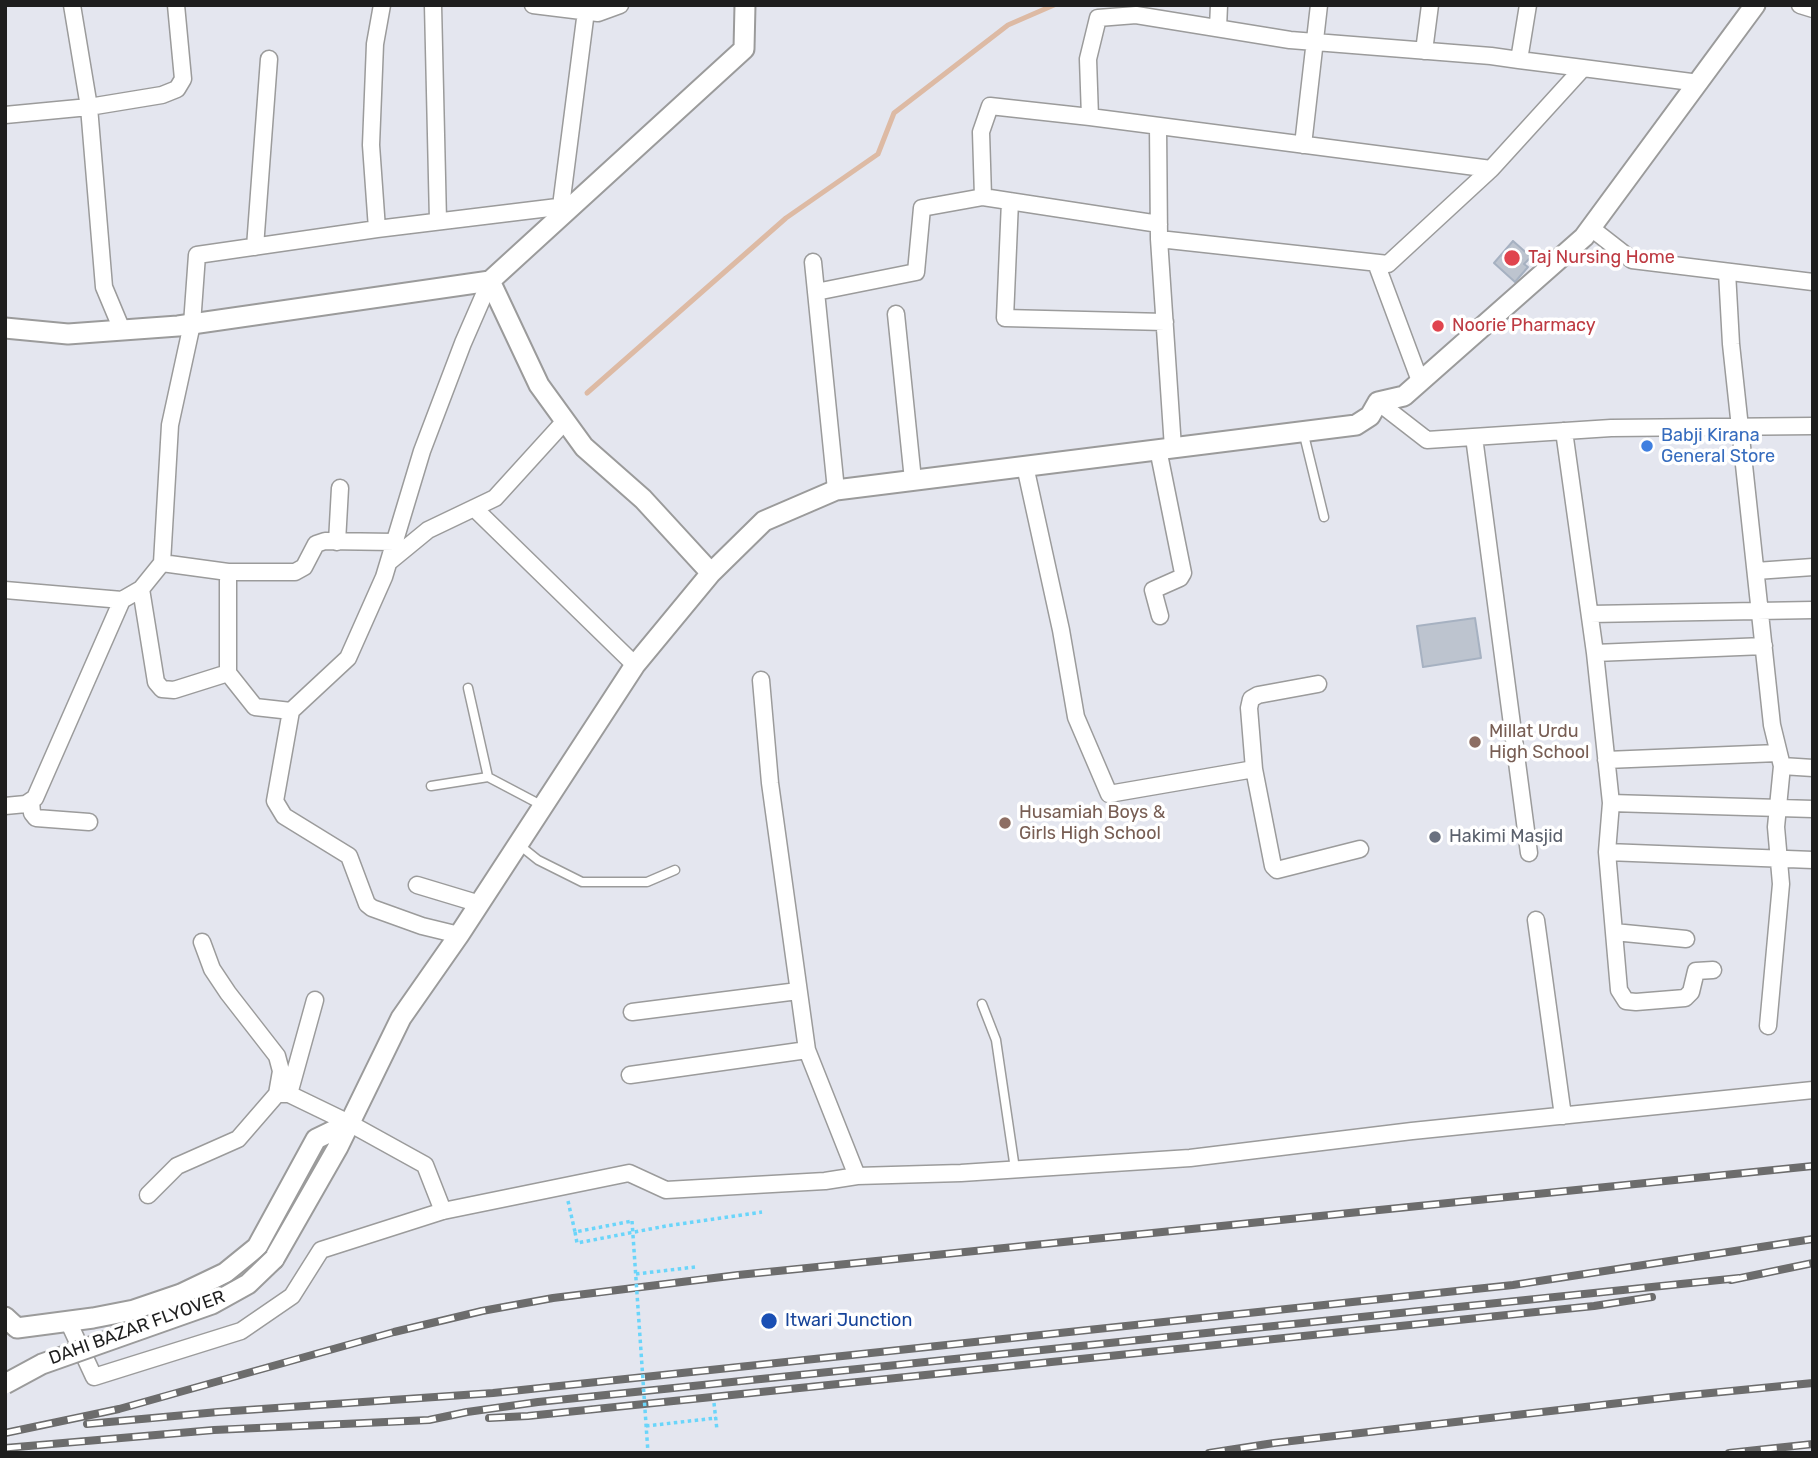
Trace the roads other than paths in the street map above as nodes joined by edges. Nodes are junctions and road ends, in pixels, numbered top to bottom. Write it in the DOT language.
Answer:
graph roads {
  1 [pos="72,5"];
  2 [pos="176,5"];
  3 [pos="382,5"];
  4 [pos="433,5"];
  5 [pos="533,5"];
  6 [pos="620,5"];
  7 [pos="745,5"];
  8 [pos="1219,5"];
  9 [pos="1319,5"];
  10 [pos="1430,5"];
  11 [pos="1528,5"];
  12 [pos="1755,5"];
  13 [pos="1801,5"];
  14 [pos="1813,9"];
  15 [pos="586,11"];
  16 [pos="1218,28"];
  17 [pos="1316,41"];
  18 [pos="1424,51"];
  19 [pos="269,60"];
  20 [pos="1519,60"];
  21 [pos="1583,68"];
  22 [pos="1699,83"];
  23 [pos="89,107"];
  24 [pos="5,115"];
  25 [pos="1090,117"];
  26 [pos="1158,126"];
  27 [pos="1303,145"];
  28 [pos="1491,169"];
  29 [pos="983,197"];
  30 [pos="1010,201"];
  31 [pos="567,206"];
  32 [pos="438,221"];
  33 [pos="1591,228"];
  34 [pos="377,229"];
  35 [pos="1159,231"];
  36 [pos="255,247"];
  37 [pos="813,262"];
  38 [pos="1376,263"];
  39 [pos="1727,272"];
  40 [pos="490,281"];
  41 [pos="1813,282"];
  42 [pos="816,292"];
  43 [pos="896,314"];
  44 [pos="1165,322"];
  45 [pos="192,324"];
  46 [pos="5,328"];
  47 [pos="122,330"];
  48 [pos="1420,381"];
  49 [pos="1378,402"];
  50 [pos="565,421"];
  51 [pos="1741,426"];
  52 [pos="1813,426"];
  53 [pos="1303,431"];
  54 [pos="1564,431"];
  55 [pos="1474,437"];
  56 [pos="1165,448"];
  57 [pos="1025,466"];
  58 [pos="913,480"];
  59 [pos="340,488"];
  60 [pos="836,490"];
  61 [pos="474,508"];
  62 [pos="1324,516"];
  63 [pos="337,542"];
  64 [pos="395,542"];
  65 [pos="389,562"];
  66 [pos="162,563"];
  67 [pos="1813,566"];
  68 [pos="1756,571"];
  69 [pos="228,572"];
  70 [pos="711,573"];
  71 [pos="141,589"];
  72 [pos="5,590"];
  73 [pos="122,600"];
  74 [pos="1813,610"];
  75 [pos="1760,611"];
  76 [pos="1590,614"];
  77 [pos="1160,616"];
  78 [pos="1764,646"];
  79 [pos="1595,653"];
  80 [pos="635,665"];
  81 [pos="228,673"];
  82 [pos="761,680"];
  83 [pos="1318,684"];
  84 [pos="468,688"];
  85 [pos="291,711"];
  86 [pos="1606,760"];
  87 [pos="1780,760"];
  88 [pos="1813,768"];
  89 [pos="1254,769"];
  90 [pos="488,777"];
  91 [pos="432,786"];
  92 [pos="31,801"];
  93 [pos="1611,803"];
  94 [pos="5,806"];
  95 [pos="543,806"];
  96 [pos="1778,806"];
  97 [pos="1813,809"];
  98 [pos="89,822"];
  99 [pos="518,844"];
  100 [pos="1360,849"];
  101 [pos="1607,852"];
  102 [pos="1529,853"];
  103 [pos="1779,859"];
  104 [pos="1813,860"];
  105 [pos="675,870"];
  106 [pos="417,885"];
  107 [pos="480,904"];
  108 [pos="1536,920"];
  109 [pos="1614,932"];
  110 [pos="459,935"];
  111 [pos="1686,939"];
  112 [pos="202,942"];
  113 [pos="1713,970"];
  114 [pos="798,991"];
  115 [pos="315,1000"];
  116 [pos="982,1004"];
  117 [pos="632,1012"];
  118 [pos="1768,1026"];
  119 [pos="807,1050"];
  120 [pos="630,1074"];
  121 [pos="1813,1090"];
  122 [pos="283,1094"];
  123 [pos="1563,1116"];
  124 [pos="349,1123"];
  125 [pos="1015,1169"];
  126 [pos="857,1176"];
  127 [pos="148,1195"];
  128 [pos="443,1211"];
  129 [pos="5,1317"];
  130 [pos="68,1321"];
  131 [pos="5,1384"];
  1 -- 23 [label="street"];
  2 -- 23 [label="street"];
  3 -- 34 [label="street"];
  4 -- 32 [label="street"];
  5 -- 15 [label="street"];
  6 -- 15 [label="street"];
  7 -- 31 [label="street"];
  8 -- 16 [label="street"];
  9 -- 17 [label="street"];
  10 -- 18 [label="street"];
  11 -- 20 [label="street"];
  12 -- 22 [label="street"];
  13 -- 14 [label="street"];
  15 -- 31 [label="street"];
  16 -- 17 [label="street"];
  16 -- 25 [label="street"];
  17 -- 18 [label="street"];
  17 -- 27 [label="street"];
  18 -- 20 [label="street"];
  19 -- 36 [label="street"];
  20 -- 21 [label="street"];
  21 -- 22 [label="street"];
  21 -- 28 [label="street"];
  22 -- 33 [label="street"];
  23 -- 24 [label="street"];
  23 -- 47 [label="street"];
  25 -- 26 [label="street"];
  25 -- 29 [label="street"];
  26 -- 27 [label="street"];
  26 -- 35 [label="street"];
  27 -- 28 [label="street"];
  28 -- 38 [label="street"];
  29 -- 30 [label="street"];
  29 -- 42 [label="street"];
  30 -- 35 [label="street"];
  30 -- 44 [label="street"];
  31 -- 32 [label="street"];
  31 -- 40 [label="street"];
  32 -- 34 [label="street"];
  33 -- 39 [label="street"];
  33 -- 48 [label="street"];
  34 -- 36 [label="street"];
  35 -- 38 [label="street"];
  35 -- 44 [label="street"];
  36 -- 45 [label="street"];
  37 -- 42 [label="street"];
  38 -- 48 [label="street"];
  39 -- 41 [label="street"];
  39 -- 51 [label="street"];
  40 -- 45 [label="street"];
  40 -- 50 [label="street"];
  40 -- 64 [label="street"];
  42 -- 60 [label="street"];
  43 -- 58 [label="street"];
  44 -- 56 [label="street"];
  45 -- 47 [label="street"];
  45 -- 66 [label="street"];
  46 -- 47 [label="street"];
  48 -- 49 [label="street"];
  49 -- 53 [label="street, DAHI BAZAR FLYOVER"];
  49 -- 55 [label="street"];
  50 -- 61 [label="street"];
  50 -- 70 [label="street"];
  51 -- 52 [label="street"];
  51 -- 54 [label="street"];
  51 -- 68 [label="street"];
  53 -- 56 [label="street, DAHI BAZAR FLYOVER"];
  53 -- 62 [label="lane"];
  54 -- 55 [label="street"];
  54 -- 76 [label="street"];
  55 -- 102 [label="street"];
  56 -- 57 [label="street, DAHI BAZAR FLYOVER"];
  56 -- 77 [label="street"];
  57 -- 58 [label="street, DAHI BAZAR FLYOVER"];
  57 -- 89 [label="street"];
  58 -- 60 [label="street, DAHI BAZAR FLYOVER"];
  59 -- 63 [label="street"];
  60 -- 70 [label="street, DAHI BAZAR FLYOVER"];
  61 -- 65 [label="street"];
  61 -- 80 [label="street"];
  63 -- 64 [label="street"];
  63 -- 69 [label="street"];
  64 -- 65 [label="street"];
  65 -- 85 [label="street"];
  66 -- 69 [label="street"];
  66 -- 71 [label="street"];
  67 -- 68 [label="street"];
  68 -- 75 [label="street"];
  69 -- 81 [label="street"];
  70 -- 80 [label="street, DAHI BAZAR FLYOVER"];
  71 -- 73 [label="street"];
  71 -- 81 [label="street"];
  72 -- 73 [label="street"];
  73 -- 92 [label="street"];
  74 -- 75 [label="street"];
  75 -- 76 [label="street"];
  75 -- 78 [label="street"];
  76 -- 79 [label="street"];
  78 -- 79 [label="street"];
  78 -- 87 [label="street"];
  79 -- 86 [label="street"];
  80 -- 95 [label="street, DAHI BAZAR FLYOVER"];
  81 -- 85 [label="street"];
  82 -- 114 [label="street"];
  83 -- 89 [label="street"];
  84 -- 90 [label="lane"];
  85 -- 110 [label="street"];
  86 -- 87 [label="street"];
  86 -- 93 [label="street"];
  87 -- 88 [label="street"];
  87 -- 96 [label="street"];
  89 -- 100 [label="street"];
  90 -- 91 [label="lane"];
  90 -- 95 [label="lane"];
  92 -- 94 [label="street"];
  92 -- 98 [label="street"];
  93 -- 96 [label="street"];
  93 -- 101 [label="street"];
  95 -- 99 [label="street, DAHI BAZAR FLYOVER"];
  96 -- 97 [label="street"];
  96 -- 103 [label="street"];
  99 -- 105 [label="lane"];
  99 -- 107 [label="street, DAHI BAZAR FLYOVER"];
  101 -- 103 [label="street"];
  101 -- 109 [label="street"];
  103 -- 104 [label="street"];
  103 -- 118 [label="street"];
  106 -- 107 [label="street"];
  107 -- 110 [label="street, DAHI BAZAR FLYOVER"];
  108 -- 123 [label="street"];
  109 -- 111 [label="street"];
  109 -- 113 [label="street"];
  110 -- 124 [label="street, DAHI BAZAR FLYOVER"];
  112 -- 122 [label="street"];
  114 -- 117 [label="street"];
  114 -- 119 [label="street"];
  115 -- 122 [label="street"];
  116 -- 125 [label="lane"];
  119 -- 120 [label="street"];
  119 -- 126 [label="street"];
  121 -- 123 [label="street"];
  122 -- 124 [label="street"];
  122 -- 127 [label="street"];
  123 -- 125 [label="street"];
  124 -- 128 [label="street"];
  124 -- 130 [label="street"];
  124 -- 131 [label="street, DAHI BAZAR FLYOVER, bridge"];
  125 -- 126 [label="street"];
  126 -- 128 [label="street"];
  128 -- 130 [label="street"];
  129 -- 130 [label="street"];
}
